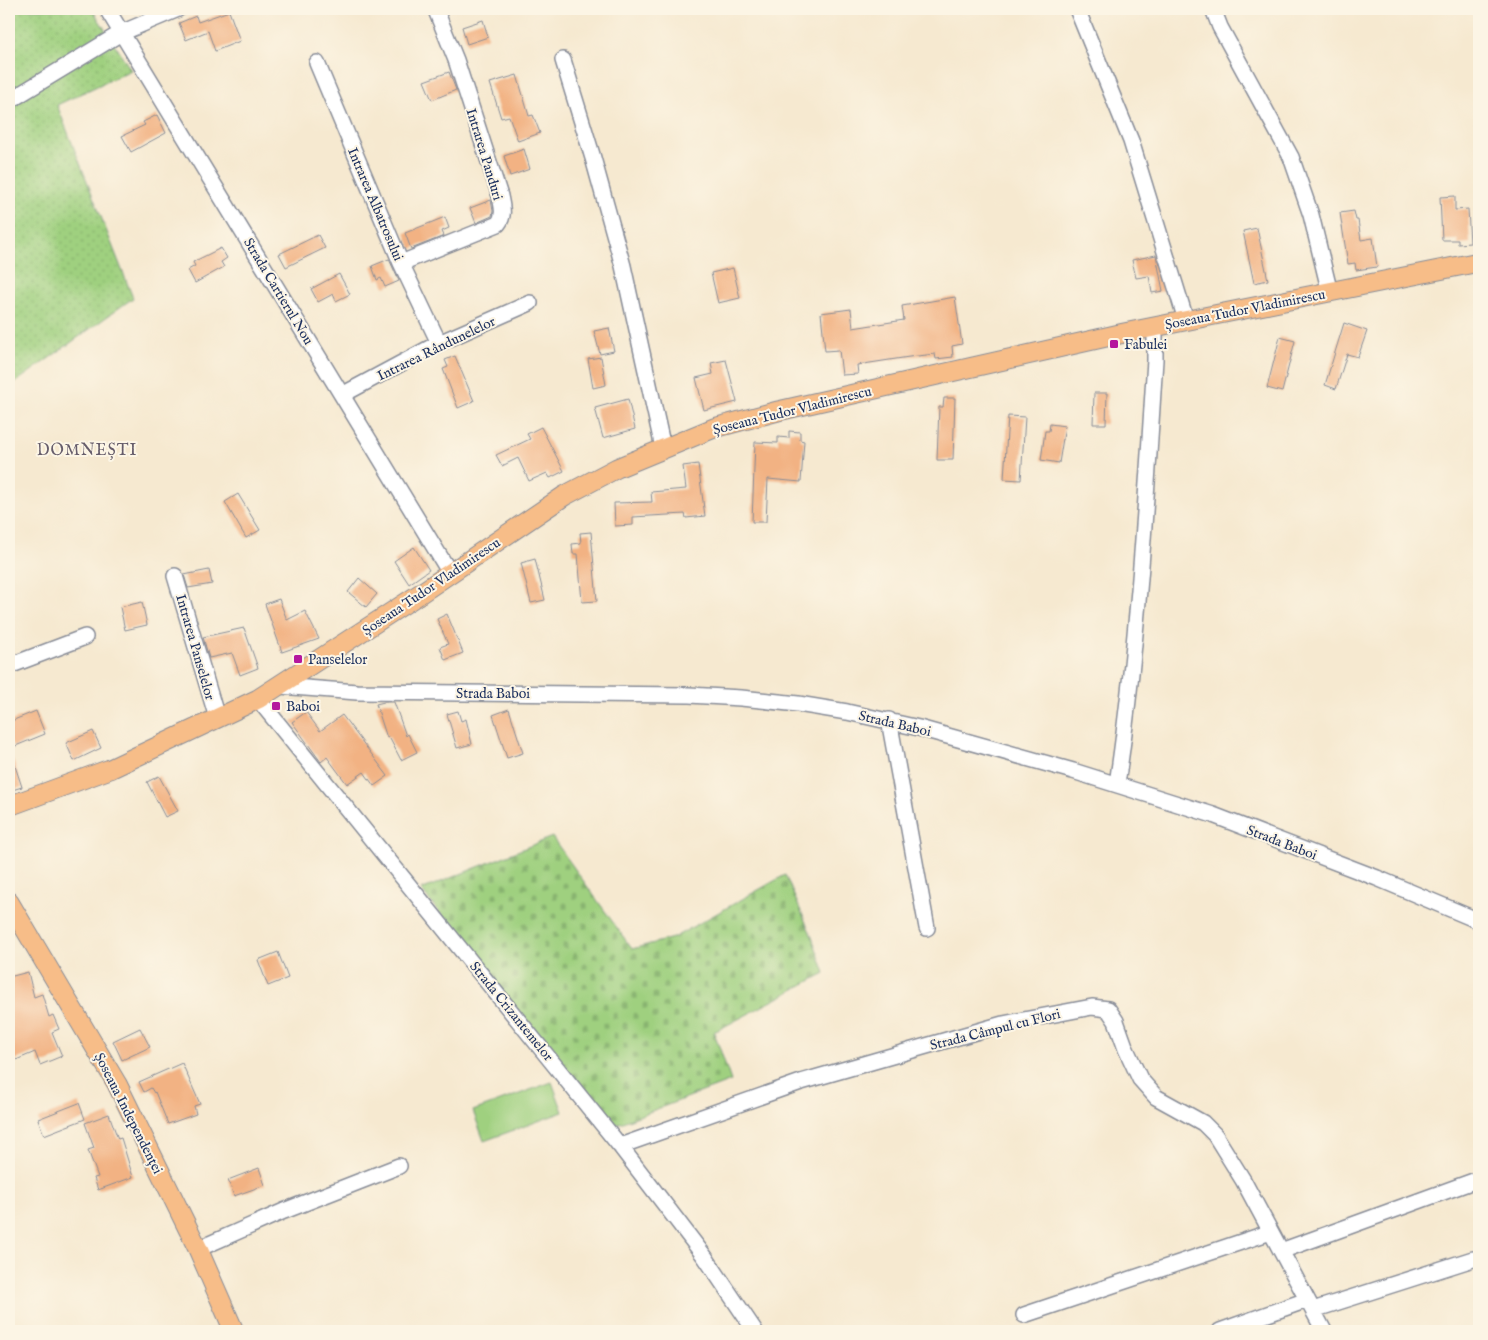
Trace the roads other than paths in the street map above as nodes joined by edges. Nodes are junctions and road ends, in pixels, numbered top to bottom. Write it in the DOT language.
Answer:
graph roads {
  1 [pos="107,9"];
  2 [pos="178,9"];
  3 [pos="1077,9"];
  4 [pos="1213,9"];
  5 [pos="437,13"];
  6 [pos="121,32"];
  7 [pos="563,60"];
  8 [pos="317,63"];
  9 [pos="9,101"];
  10 [pos="1479,262"];
  11 [pos="401,263"];
  12 [pos="1330,293"];
  13 [pos="530,303"];
  14 [pos="1186,320"];
  15 [pos="1155,327"];
  16 [pos="439,343"];
  17 [pos="342,395"];
  18 [pos="663,448"];
  19 [pos="450,573"];
  20 [pos="175,576"];
  21 [pos="85,637"];
  22 [pos="9,666"];
  23 [pos="280,686"];
  24 [pos="258,699"];
  25 [pos="217,718"];
  26 [pos="889,720"];
  27 [pos="1117,784"];
  28 [pos="9,806"];
  29 [pos="9,902"];
  30 [pos="1479,921"];
  31 [pos="926,928"];
  32 [pos="620,1146"];
  33 [pos="398,1166"];
  34 [pos="1479,1179"];
  35 [pos="1271,1232"];
  36 [pos="198,1250"];
  37 [pos="1281,1251"];
  38 [pos="1473,1259"];
  39 [pos="1310,1305"];
  40 [pos="1024,1316"];
  41 [pos="234,1331"];
  42 [pos="755,1331"];
  43 [pos="1220,1331"];
  44 [pos="1324,1331"];
  1 -- 6 [label="street, Strada Cartierul Nou"];
  2 -- 6 [label="street"];
  3 -- 14 [label="street"];
  4 -- 12 [label="street"];
  5 -- 11 [label="street, Intrarea Panduri"];
  6 -- 9 [label="street"];
  6 -- 17 [label="street, Strada Cartierul Nou"];
  7 -- 18 [label="street"];
  8 -- 11 [label="street, Intrarea Albatrosului"];
  10 -- 12 [label="main road, Șoseaua Tudor Vladimirescu"];
  11 -- 16 [label="street, Intrarea Albatrosului"];
  12 -- 14 [label="main road, Șoseaua Tudor Vladimirescu"];
  13 -- 16 [label="street, Intrarea Rândunelelor"];
  14 -- 15 [label="main road, Șoseaua Tudor Vladimirescu"];
  15 -- 18 [label="main road, Șoseaua Tudor Vladimirescu"];
  15 -- 27 [label="street"];
  16 -- 17 [label="street, Intrarea Rândunelelor"];
  17 -- 19 [label="street, Strada Cartierul Nou"];
  18 -- 19 [label="main road, Șoseaua Tudor Vladimirescu"];
  19 -- 23 [label="main road, Șoseaua Tudor Vladimirescu"];
  20 -- 25 [label="street, Intrarea Panselelor"];
  21 -- 22 [label="street"];
  23 -- 24 [label="main road, Șoseaua Tudor Vladimirescu"];
  23 -- 26 [label="street, Strada Baboi"];
  24 -- 25 [label="main road, Șoseaua Tudor Vladimirescu"];
  24 -- 32 [label="street, Strada Crizantemelor"];
  25 -- 28 [label="main road, Șoseaua Tudor Vladimirescu"];
  26 -- 27 [label="street, Strada Baboi"];
  26 -- 31 [label="street"];
  27 -- 30 [label="street, Strada Baboi"];
  29 -- 36 [label="main road, Șoseaua Independenței"];
  32 -- 35 [label="street, Strada Câmpul cu Flori"];
  32 -- 42 [label="street, Strada Crizantemelor"];
  33 -- 36 [label="street"];
  34 -- 37 [label="street"];
  35 -- 37 [label="street, Strada Câmpul cu Flori"];
  35 -- 40 [label="street"];
  36 -- 41 [label="main road, Șoseaua Independenței"];
  37 -- 39 [label="street, Strada Câmpul cu Flori"];
  38 -- 39 [label="street"];
  39 -- 43 [label="street"];
  39 -- 44 [label="street, Strada Câmpul cu Flori"];
}
